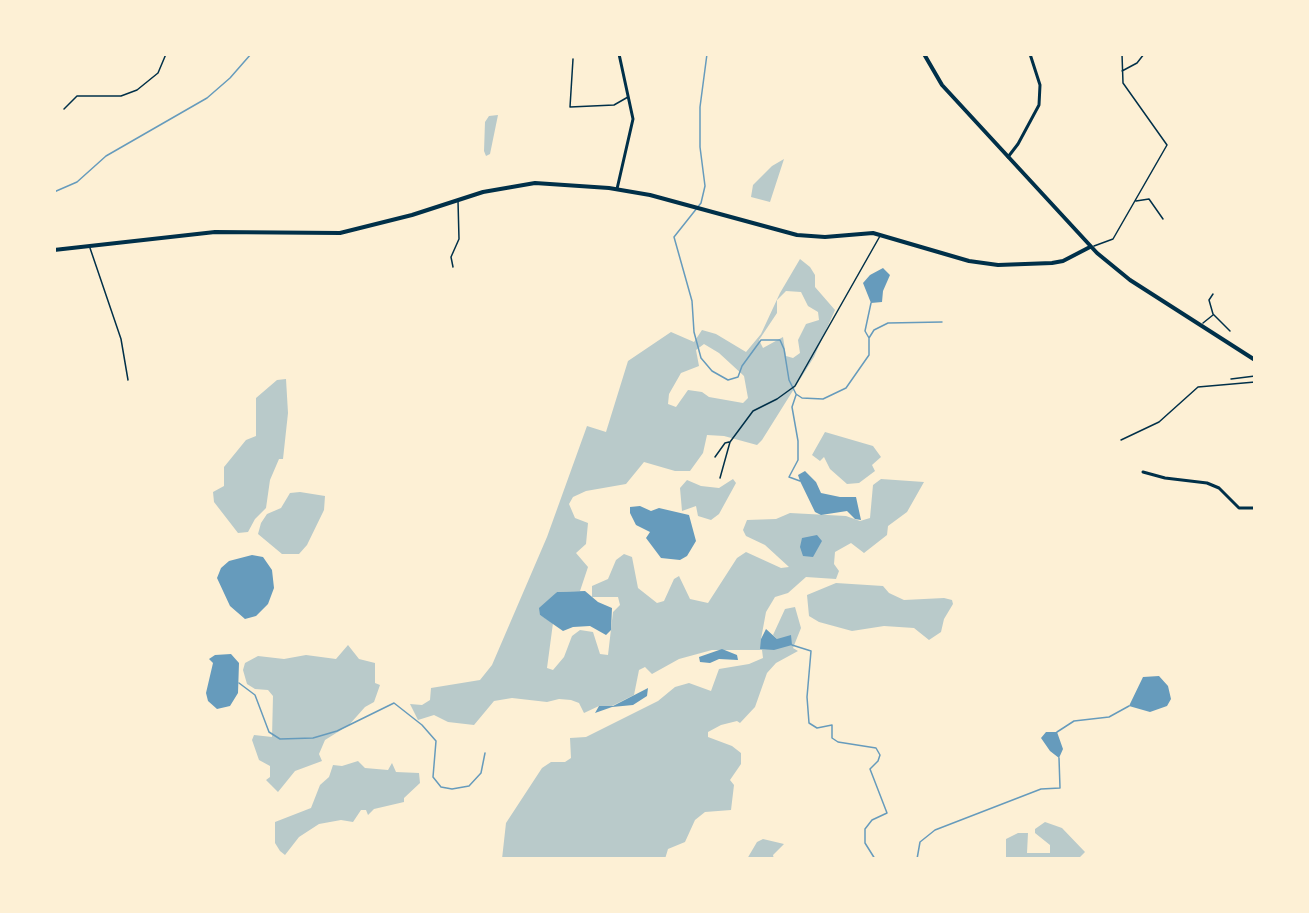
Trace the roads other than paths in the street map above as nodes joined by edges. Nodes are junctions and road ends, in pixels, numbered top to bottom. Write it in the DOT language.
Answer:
graph roads {
  1 [pos="166,54"];
  2 [pos="620,54"];
  3 [pos="924,54"];
  4 [pos="1030,54"];
  5 [pos="1122,54"];
  6 [pos="1144,54"];
  7 [pos="573,59"];
  8 [pos="1121,72"];
  9 [pos="629,97"];
  10 [pos="64,109"];
  11 [pos="1008,157"];
  12 [pos="617,189"];
  13 [pos="458,200"];
  14 [pos="1136,201"];
  15 [pos="1163,219"];
  16 [pos="881,235"];
  17 [pos="89,245"];
  18 [pos="1090,247"];
  19 [pos="54,250"];
  20 [pos="453,267"];
  21 [pos="1213,294"];
  22 [pos="1213,314"];
  23 [pos="1201,325"];
  24 [pos="1230,331"];
  25 [pos="1254,357"];
  26 [pos="1255,376"];
  27 [pos="1231,379"];
  28 [pos="128,380"];
  29 [pos="1255,382"];
  30 [pos="1121,440"];
  31 [pos="730,442"];
  32 [pos="715,457"];
  33 [pos="1143,472"];
  34 [pos="720,478"];
  35 [pos="1255,508"];
  1 -- 10 [label="lane"];
  2 -- 9 [label="street"];
  3 -- 11 [label="main road"];
  4 -- 11 [label="street"];
  5 -- 8 [label="lane"];
  6 -- 8 [label="lane"];
  7 -- 9 [label="lane"];
  8 -- 14 [label="lane"];
  9 -- 12 [label="street"];
  11 -- 18 [label="main road"];
  12 -- 13 [label="main road"];
  12 -- 16 [label="main road"];
  13 -- 17 [label="main road"];
  13 -- 20 [label="lane"];
  14 -- 15 [label="lane"];
  14 -- 18 [label="lane"];
  16 -- 18 [label="main road"];
  16 -- 31 [label="lane"];
  17 -- 19 [label="main road"];
  17 -- 28 [label="lane"];
  18 -- 23 [label="main road"];
  21 -- 22 [label="lane"];
  22 -- 23 [label="lane"];
  22 -- 24 [label="lane"];
  23 -- 25 [label="main road"];
  26 -- 27 [label="lane"];
  29 -- 30 [label="lane"];
  31 -- 32 [label="lane"];
  31 -- 34 [label="lane"];
  33 -- 35 [label="street"];
}
